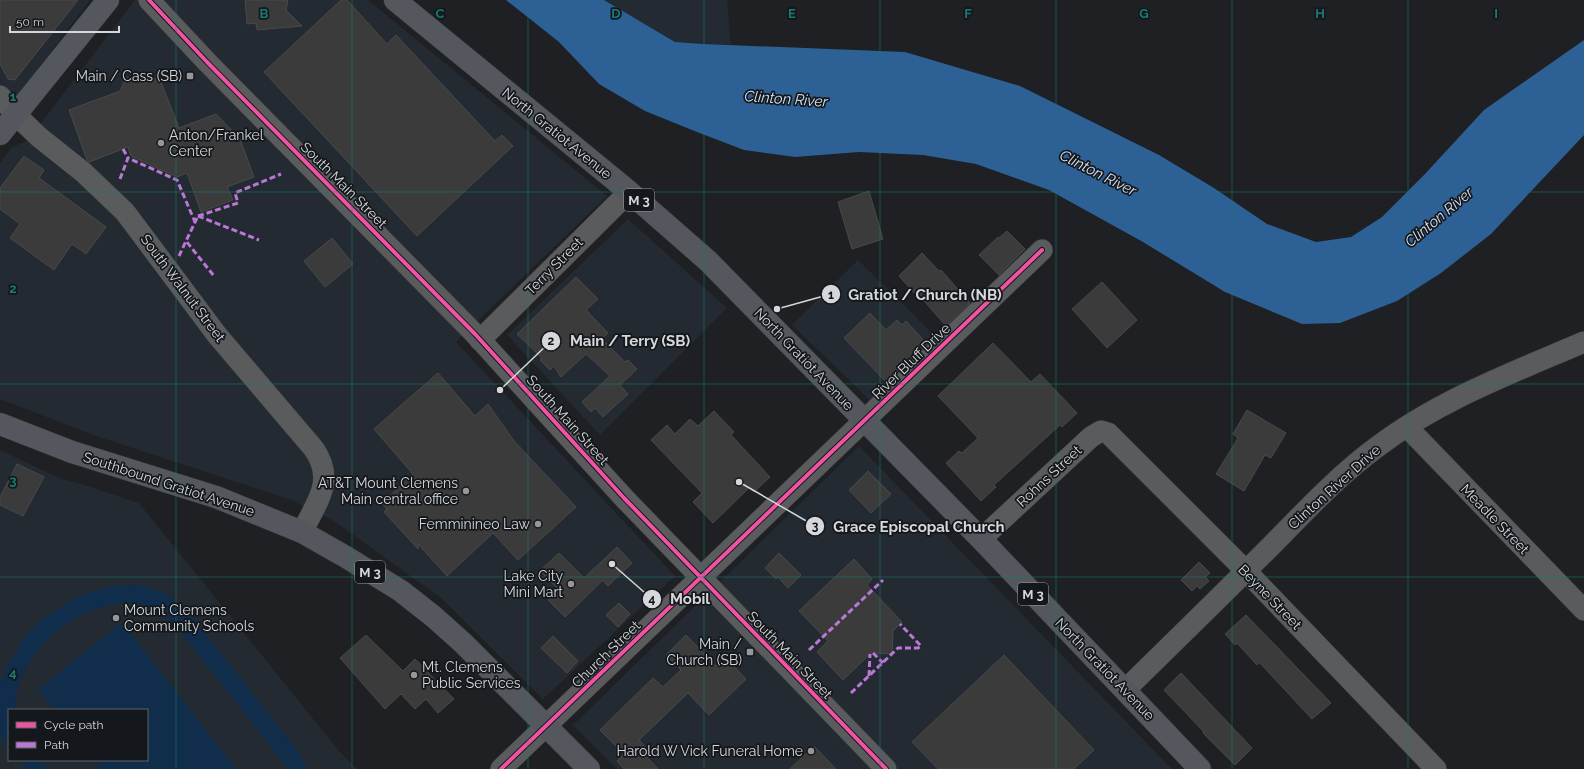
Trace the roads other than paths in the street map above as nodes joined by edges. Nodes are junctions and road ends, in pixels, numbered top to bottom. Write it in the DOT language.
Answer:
graph roads {
  1 [pos="108,0"];
  2 [pos="149,0"];
  3 [pos="395,0"];
  4 [pos="0,96"];
  5 [pos="15,114"];
  6 [pos="0,134"];
  7 [pos="629,192"];
  8 [pos="1042,250"];
  9 [pos="480,340"];
  10 [pos="1584,342"];
  11 [pos="864,421"];
  12 [pos="0,424"];
  13 [pos="1407,427"];
  14 [pos="1101,430"];
  15 [pos="302,532"];
  16 [pos="981,539"];
  17 [pos="1246,571"];
  18 [pos="701,578"];
  19 [pos="1584,610"];
  20 [pos="1125,690"];
  21 [pos="547,726"];
  22 [pos="501,769"];
  23 [pos="589,769"];
  24 [pos="886,769"];
  25 [pos="1200,769"];
  26 [pos="1436,769"];
  1 -- 5 [label="main road"];
  2 -- 9 [label="street, South Main Street"];
  3 -- 7 [label="main road, North Gratiot Avenue / M 3"];
  4 -- 5 [label="street, South Walnut Street"];
  5 -- 6 [label="main road"];
  5 -- 15 [label="street, South Walnut Street"];
  7 -- 9 [label="street, Terry Street"];
  7 -- 11 [label="main road, North Gratiot Avenue / M 3"];
  8 -- 11 [label="street, River Bluff Drive"];
  9 -- 18 [label="street, South Main Street"];
  10 -- 13 [label="street, Clinton River Drive"];
  11 -- 16 [label="main road, North Gratiot Avenue / M 3"];
  11 -- 18 [label="street, Church Street"];
  12 -- 15 [label="main road, Southbound Gratiot Avenue / M 3"];
  13 -- 17 [label="street, Clinton River Drive"];
  13 -- 19 [label="street, Meadle Street"];
  14 -- 16 [label="street, Rohns Street"];
  14 -- 17 [label="street, Beyne Street"];
  15 -- 21 [label="main road, Southbound Gratiot Avenue / M 3"];
  16 -- 20 [label="main road, North Gratiot Avenue / M 3"];
  17 -- 20 [label="street, Clinton River Drive"];
  17 -- 26 [label="street, Beyne Street"];
  18 -- 21 [label="street, Church Street"];
  18 -- 24 [label="street, South Main Street"];
  20 -- 25 [label="main road, North Gratiot Avenue / M 3"];
  21 -- 22 [label="street, Church Street"];
  21 -- 23 [label="main road, Southbound Gratiot Avenue / M 3"];
}
